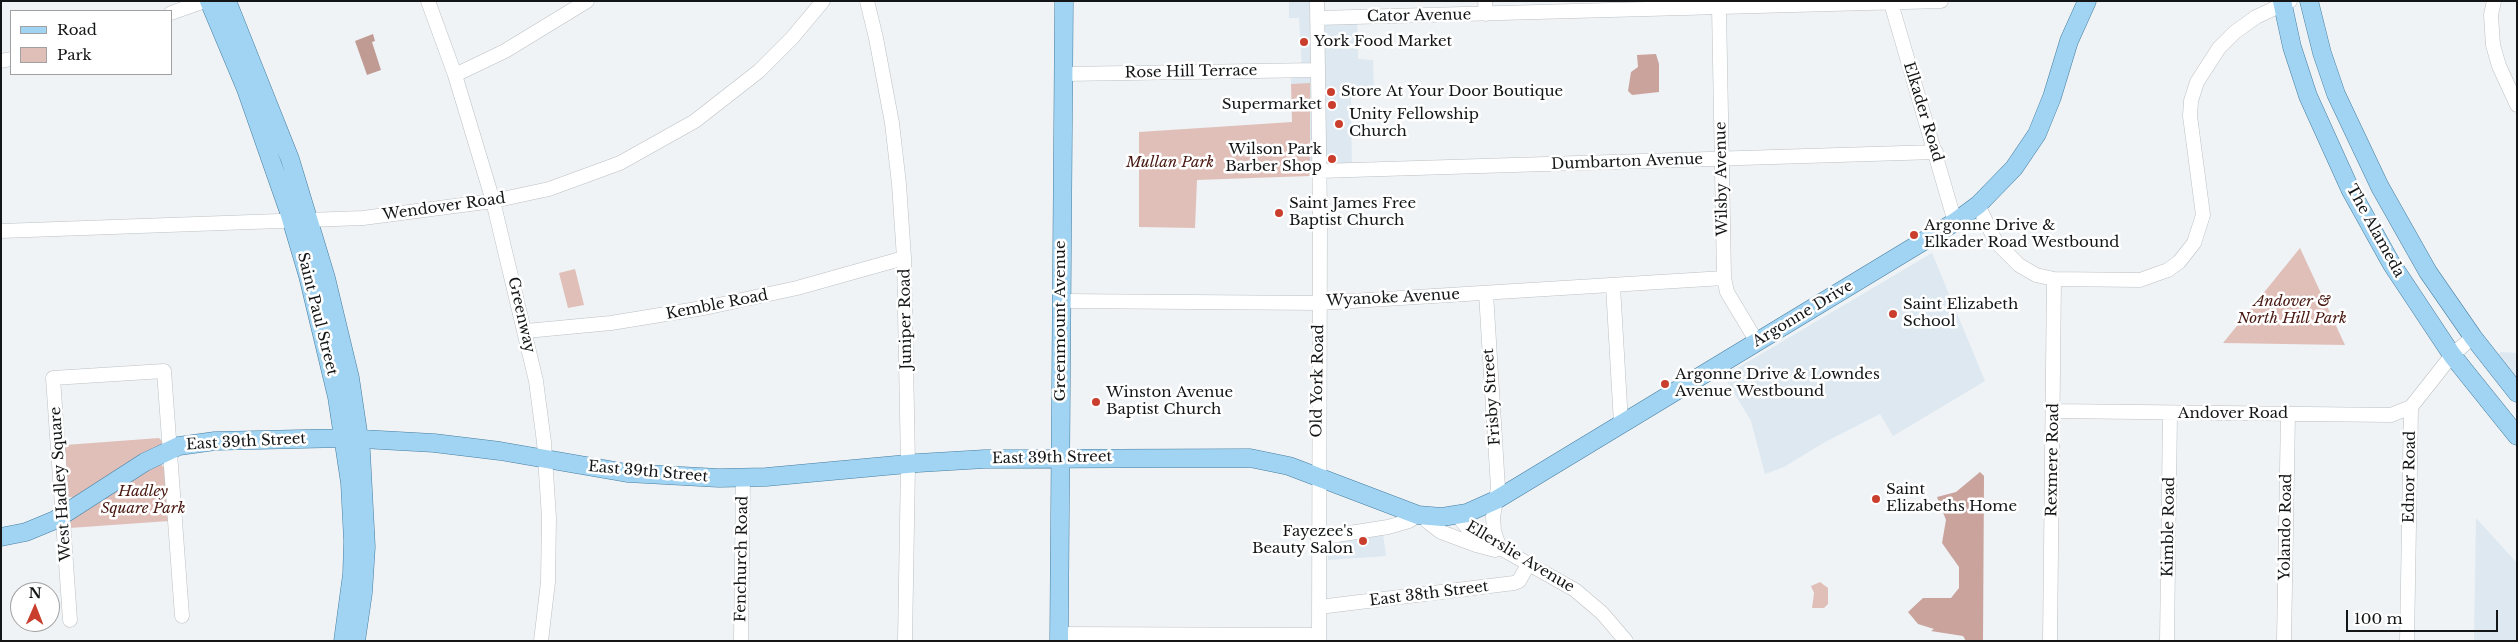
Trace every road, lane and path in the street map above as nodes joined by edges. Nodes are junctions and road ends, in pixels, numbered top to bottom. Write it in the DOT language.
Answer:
graph roads {
  1 [pos="205,1"];
  2 [pos="209,1"];
  3 [pos="227,1"];
  4 [pos="428,1"];
  5 [pos="587,1"];
  6 [pos="823,1"];
  7 [pos="867,1"];
  8 [pos="1064,1"];
  9 [pos="1317,1"];
  10 [pos="1941,1"];
  11 [pos="2087,1"];
  12 [pos="2309,1"];
  13 [pos="2494,1"];
  14 [pos="1847,2"];
  15 [pos="1891,2"];
  16 [pos="2285,2"];
  17 [pos="1678,5"];
  18 [pos="1719,7"];
  19 [pos="1486,8"];
  20 [pos="172,13"];
  21 [pos="1317,18"];
  22 [pos="1318,70"];
  23 [pos="1064,74"];
  24 [pos="455,75"];
  25 [pos="2517,105"];
  26 [pos="1936,152"];
  27 [pos="1722,159"];
  28 [pos="1319,171"];
  29 [pos="494,201"];
  30 [pos="1978,205"];
  31 [pos="301,221"];
  32 [pos="1955,222"];
  33 [pos="1,231"];
  34 [pos="904,258"];
  35 [pos="1724,278"];
  36 [pos="2054,279"];
  37 [pos="1612,286"];
  38 [pos="1486,293"];
  39 [pos="1061,301"];
  40 [pos="1320,303"];
  41 [pos="526,332"];
  42 [pos="2473,337"];
  43 [pos="1757,342"];
  44 [pos="2452,355"];
  45 [pos="2517,393"];
  46 [pos="2410,408"];
  47 [pos="2054,411"];
  48 [pos="2170,414"];
  49 [pos="2288,414"];
  50 [pos="1621,423"];
  51 [pos="2517,436"];
  52 [pos="352,438"];
  53 [pos="170,449"];
  54 [pos="1060,458"];
  55 [pos="545,459"];
  56 [pos="908,464"];
  57 [pos="1317,477"];
  58 [pos="743,478"];
  59 [pos="1496,500"];
  60 [pos="1421,515"];
  61 [pos="1457,515"];
  62 [pos="63,516"];
  63 [pos="1,537"];
  64 [pos="1318,538"];
  65 [pos="1500,549"];
  66 [pos="1529,563"];
  67 [pos="1319,607"];
  68 [pos="182,616"];
  69 [pos="70,620"];
  70 [pos="1059,637"];
  71 [pos="1319,638"];
  72 [pos="343,641"];
  73 [pos="356,641"];
  74 [pos="541,641"];
  75 [pos="741,641"];
  76 [pos="905,641"];
  77 [pos="1626,641"];
  78 [pos="2050,641"];
  79 [pos="2167,641"];
  80 [pos="2284,641"];
  81 [pos="2407,641"];
  1 -- 20 [label="street"];
  2 -- 31 [label="main road, Saint Paul Street"];
  3 -- 31 [label="main road, Saint Paul Street"];
  4 -- 24 [label="street, Greenway"];
  5 -- 24 [label="street"];
  6 -- 29 [label="street, Wendover Road"];
  7 -- 34 [label="street, Juniper Road"];
  8 -- 23 [label="main road, Greenmount Avenue"];
  9 -- 21 [label="street, Old York Road"];
  10 -- 15 [label="street, Cator Avenue"];
  11 -- 30 [label="main road, Argonne Drive"];
  12 -- 42 [label="main road, The Alameda"];
  13 -- 25 [label="street"];
  14 -- 15 [label="street, Cator Avenue"];
  14 -- 18 [label="street, Cator Avenue"];
  15 -- 26 [label="street, Elkader Road"];
  16 -- 36 [label="street"];
  16 -- 44 [label="main road, The Alameda"];
  17 -- 18 [label="street, Cator Avenue"];
  17 -- 19 [label="street, Cator Avenue"];
  18 -- 27 [label="street, Wilsby Avenue"];
  19 -- 21 [label="street, Cator Avenue"];
  21 -- 22 [label="street, Old York Road"];
  22 -- 23 [label="street, Rose Hill Terrace"];
  22 -- 28 [label="street, Old York Road"];
  23 -- 39 [label="main road, Greenmount Avenue"];
  24 -- 29 [label="street, Greenway"];
  26 -- 27 [label="street, Dumbarton Avenue"];
  26 -- 32 [label="street, Elkader Road"];
  27 -- 28 [label="street, Dumbarton Avenue"];
  27 -- 35 [label="street, Wilsby Avenue"];
  28 -- 40 [label="street, Old York Road"];
  29 -- 31 [label="street, Wendover Road"];
  29 -- 41 [label="street, Greenway"];
  30 -- 32 [label="main road, Argonne Drive"];
  30 -- 36 [label="street"];
  31 -- 33 [label="street, Wendover Road"];
  31 -- 52 [label="main road, Saint Paul Street"];
  32 -- 43 [label="main road, Argonne Drive"];
  34 -- 41 [label="street, Kemble Road"];
  34 -- 56 [label="street, Juniper Road"];
  35 -- 37 [label="street, Wyanoke Avenue"];
  35 -- 43 [label="street, Wilsby Avenue"];
  36 -- 47 [label="street, Rexmere Road"];
  37 -- 38 [label="street, Wyanoke Avenue"];
  37 -- 50 [label="street"];
  38 -- 40 [label="street, Wyanoke Avenue"];
  38 -- 59 [label="street, Frisby Street"];
  39 -- 40 [label="street, Wyanoke Avenue"];
  39 -- 54 [label="main road, Greenmount Avenue"];
  40 -- 57 [label="street, Old York Road"];
  41 -- 55 [label="street, Greenway"];
  42 -- 44 [label="street"];
  42 -- 45 [label="main road, The Alameda"];
  43 -- 50 [label="main road, Argonne Drive"];
  44 -- 46 [label="street"];
  44 -- 51 [label="main road, The Alameda"];
  46 -- 49 [label="street, Andover Road"];
  46 -- 81 [label="street, Ednor Road"];
  47 -- 48 [label="street, Andover Road"];
  47 -- 78 [label="street, Rexmere Road"];
  48 -- 49 [label="street, Andover Road"];
  48 -- 79 [label="street, Kimble Road"];
  49 -- 80 [label="street, Yolando Road"];
  50 -- 59 [label="main road, Argonne Drive"];
  52 -- 53 [label="main road, East 39th Street"];
  52 -- 55 [label="main road, East 39th Street"];
  52 -- 72 [label="main road, Saint Paul Street"];
  52 -- 73 [label="main road, Saint Paul Street"];
  53 -- 62 [label="main road, East 39th Street"];
  53 -- 62 [label="street, West Hadley Square"];
  53 -- 68 [label="street"];
  54 -- 56 [label="main road, East 39th Street"];
  54 -- 57 [label="main road, East 39th Street"];
  54 -- 70 [label="main road, Greenmount Avenue"];
  55 -- 58 [label="main road, East 39th Street"];
  55 -- 74 [label="street, Greenway"];
  56 -- 58 [label="main road, East 39th Street"];
  56 -- 76 [label="street, Juniper Road"];
  57 -- 60 [label="main road"];
  57 -- 64 [label="street, Old York Road"];
  58 -- 75 [label="street, Fenchurch Road"];
  59 -- 61 [label="main road, Argonne Drive"];
  59 -- 65 [label="street, Frisby Street"];
  60 -- 61 [label="main road, Argonne Drive"];
  60 -- 64 [label="street"];
  60 -- 65 [label="street"];
  61 -- 65 [label="street, Ellerslie Avenue"];
  62 -- 63 [label="main road, East 39th Street"];
  62 -- 69 [label="street, West Hadley Square"];
  64 -- 67 [label="street, Old York Road"];
  65 -- 66 [label="street, Ellerslie Avenue"];
  66 -- 67 [label="street, East 38th Street"];
  66 -- 77 [label="street, Ellerslie Avenue"];
  67 -- 71 [label="street, Old York Road"];
  70 -- 71 [label="street"];
}
